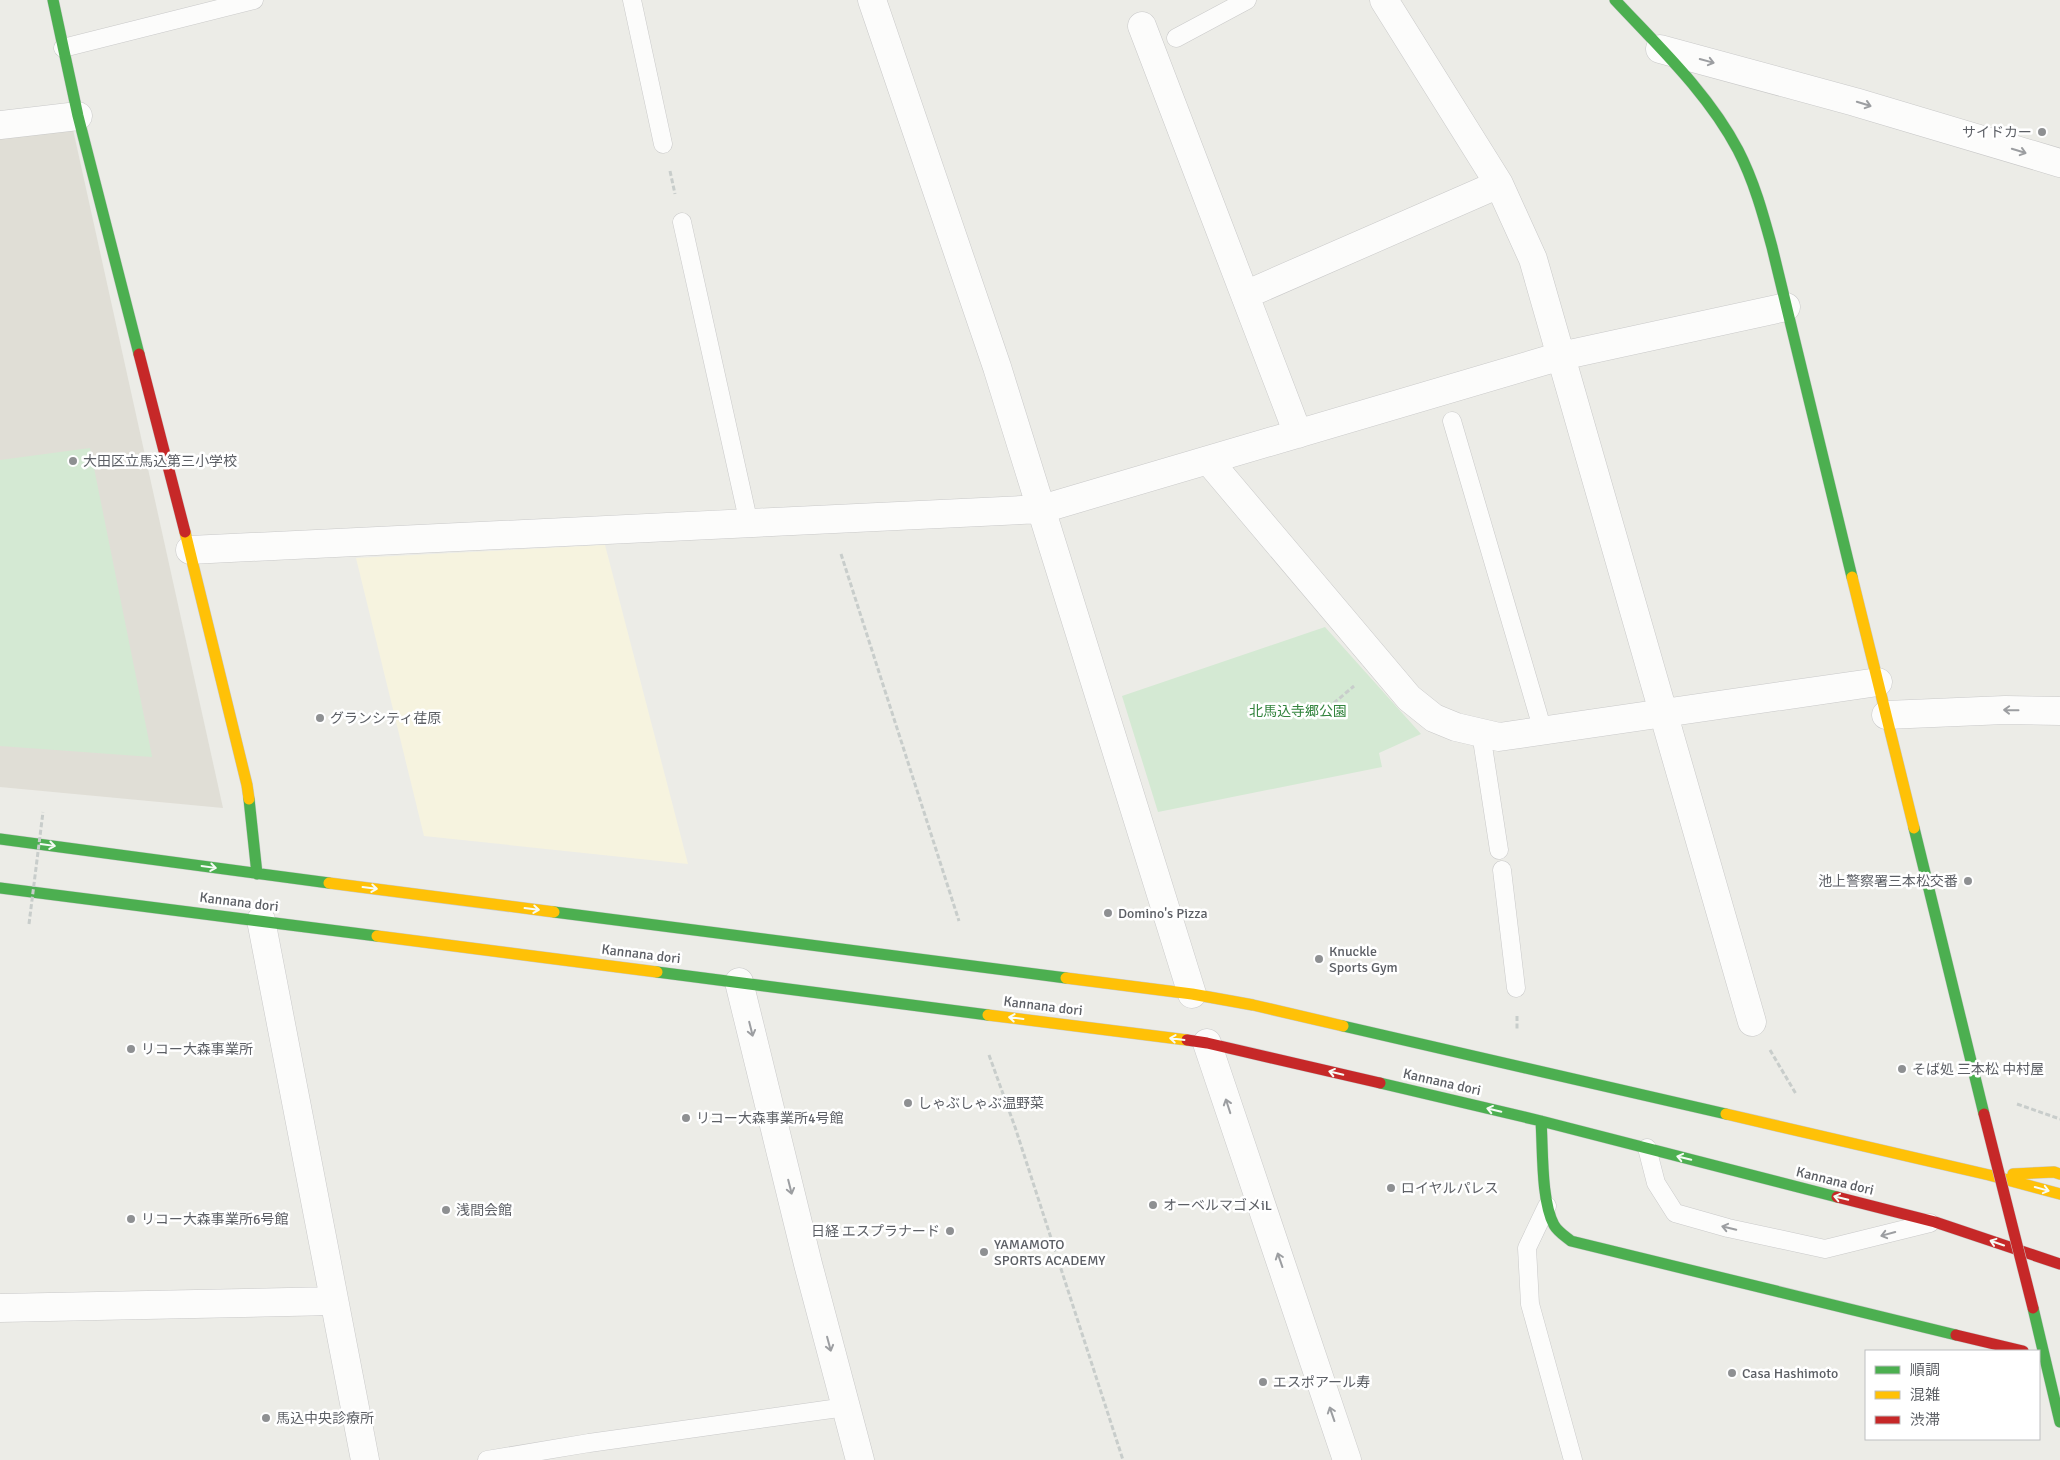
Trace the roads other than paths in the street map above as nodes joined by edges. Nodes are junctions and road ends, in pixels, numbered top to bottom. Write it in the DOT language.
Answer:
graph roads {
  1 [pos="53,0"];
  2 [pos="254,0"];
  3 [pos="632,0"];
  4 [pos="872,0"];
  5 [pos="1246,0"];
  6 [pos="1384,0"];
  7 [pos="1615,0"];
  8 [pos="1142,26"];
  9 [pos="1176,38"];
  10 [pos="63,48"];
  11 [pos="1660,48"];
  12 [pos="78,116"];
  13 [pos="0,125"];
  14 [pos="663,144"];
  15 [pos="2060,163"];
  16 [pos="1499,184"];
  17 [pos="682,222"];
  18 [pos="1245,295"];
  19 [pos="1786,307"];
  20 [pos="1561,356"];
  21 [pos="1452,420"];
  22 [pos="1298,434"];
  23 [pos="1208,460"];
  24 [pos="1042,509"];
  25 [pos="749,524"];
  26 [pos="190,550"];
  27 [pos="1878,682"];
  28 [pos="2060,711"];
  29 [pos="1664,713"];
  30 [pos="1886,715"];
  31 [pos="1543,731"];
  32 [pos="1481,733"];
  33 [pos="0,839"];
  34 [pos="1499,850"];
  35 [pos="1502,870"];
  36 [pos="257,874"];
  37 [pos="0,888"];
  38 [pos="261,920"];
  39 [pos="739,982"];
  40 [pos="1516,988"];
  41 [pos="1192,994"];
  42 [pos="1752,1022"];
  43 [pos="1206,1042"];
  44 [pos="1542,1121"];
  45 [pos="1647,1148"];
  46 [pos="2060,1174"];
  47 [pos="1989,1176"];
  48 [pos="2060,1194"];
  49 [pos="1548,1206"];
  50 [pos="1935,1222"];
  51 [pos="2060,1264"];
  52 [pos="334,1302"];
  53 [pos="0,1308"];
  54 [pos="2019,1350"];
  55 [pos="2042,1356"];
  56 [pos="846,1407"];
  57 [pos="2060,1422"];
  58 [pos="365,1460"];
  59 [pos="487,1460"];
  60 [pos="860,1460"];
  61 [pos="1347,1460"];
  62 [pos="1573,1460"];
  1 -- 10 [label="main road"];
  2 -- 10 [label="lane"];
  3 -- 14 [label="lane"];
  4 -- 24 [label="street"];
  5 -- 9 [label="lane"];
  6 -- 16 [label="street"];
  7 -- 11 [label="main road"];
  8 -- 18 [label="street"];
  10 -- 12 [label="main road"];
  11 -- 15 [label="street, one-way"];
  11 -- 19 [label="main road"];
  12 -- 13 [label="street"];
  12 -- 26 [label="main road"];
  16 -- 18 [label="street"];
  16 -- 20 [label="street"];
  17 -- 25 [label="lane"];
  18 -- 22 [label="street"];
  19 -- 20 [label="street"];
  19 -- 27 [label="main road"];
  20 -- 22 [label="street"];
  20 -- 29 [label="street"];
  21 -- 31 [label="lane"];
  22 -- 23 [label="street"];
  23 -- 24 [label="street"];
  23 -- 32 [label="street"];
  24 -- 25 [label="street"];
  24 -- 41 [label="street"];
  25 -- 26 [label="street"];
  26 -- 36 [label="main road"];
  27 -- 29 [label="street"];
  27 -- 30 [label="main road"];
  28 -- 30 [label="street, one-way"];
  29 -- 31 [label="street"];
  29 -- 42 [label="street"];
  30 -- 55 [label="main road, bridge"];
  31 -- 32 [label="street"];
  32 -- 34 [label="lane"];
  33 -- 36 [label="main road, one-way"];
  35 -- 40 [label="lane"];
  36 -- 41 [label="main road, one-way"];
  37 -- 38 [label="main road, Kannana dori"];
  38 -- 39 [label="main road, Kannana dori"];
  38 -- 52 [label="street"];
  43 -- 39 [label="main road, Kannana dori, one-way"];
  39 -- 56 [label="street, one-way"];
  41 -- 47 [label="main road"];
  44 -- 43 [label="main road, Kannana dori, one-way"];
  61 -- 43 [label="street, one-way"];
  44 -- 45 [label="main road, Kannana dori"];
  44 -- 49 [label="main road"];
  50 -- 45 [label="main road, Kannana dori, one-way"];
  50 -- 45 [label="lane, one-way"];
  46 -- 47 [label="main road"];
  47 -- 48 [label="main road, one-way"];
  49 -- 54 [label="main road"];
  49 -- 62 [label="lane"];
  51 -- 50 [label="main road, Kannana dori, one-way"];
  52 -- 53 [label="street"];
  52 -- 58 [label="street"];
  55 -- 57 [label="main road"];
  56 -- 59 [label="lane"];
  56 -- 60 [label="street"];
}
